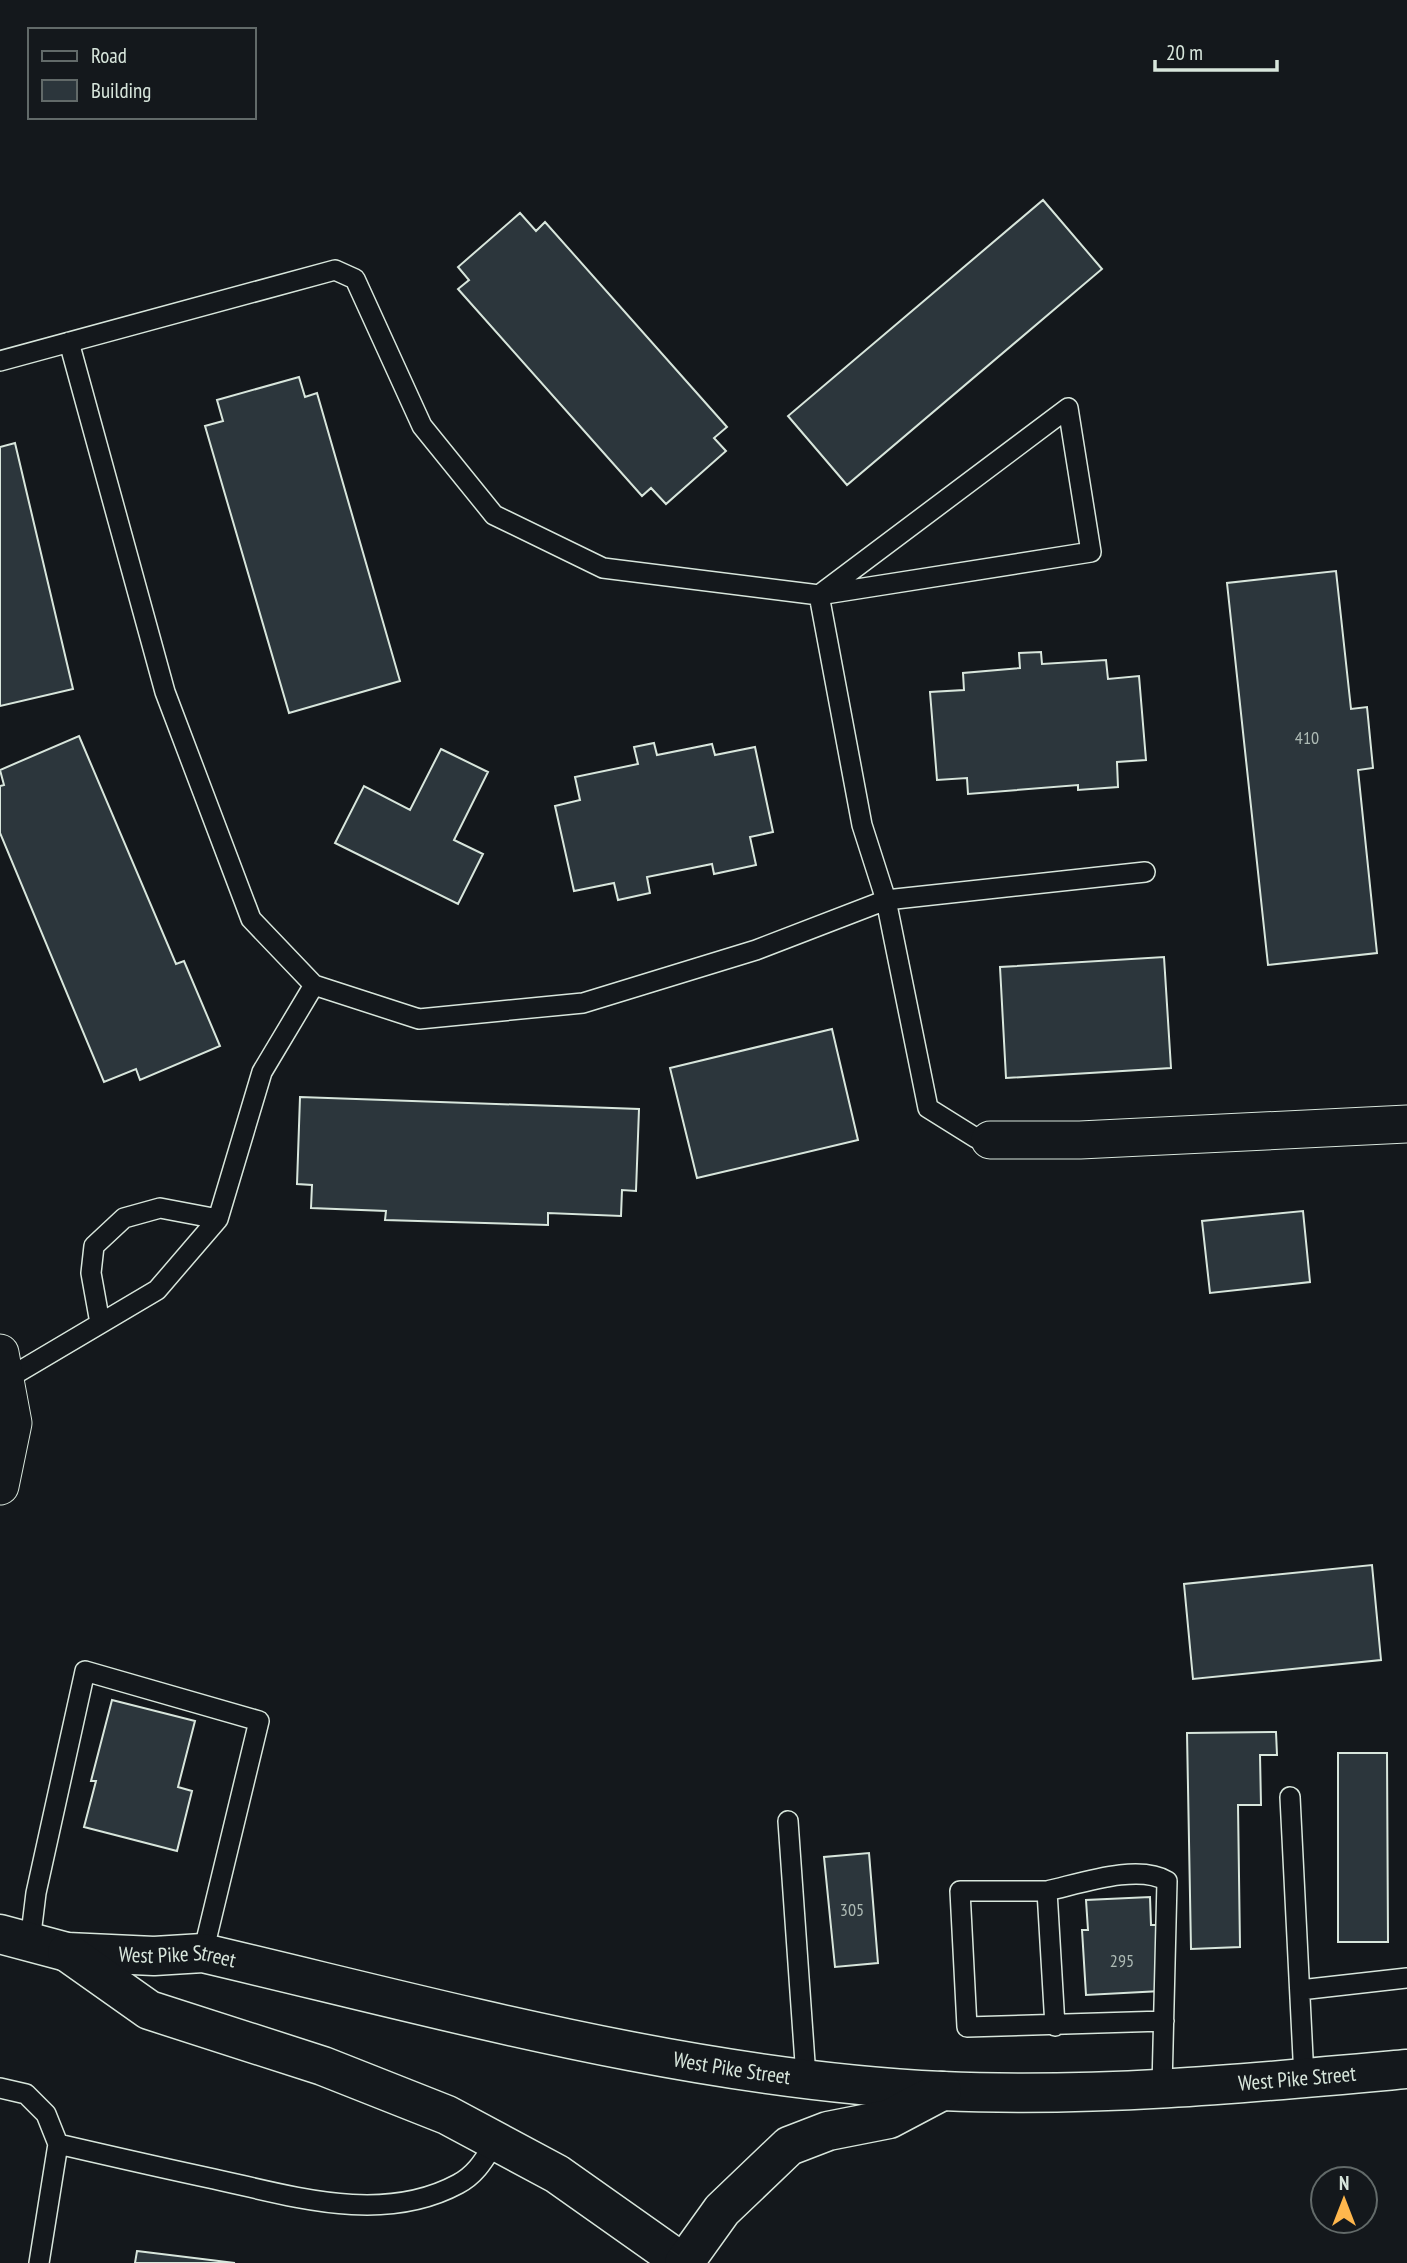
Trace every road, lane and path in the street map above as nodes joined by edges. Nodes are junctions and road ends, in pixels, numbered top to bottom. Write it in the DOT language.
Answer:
graph roads {
  1 [pos="69,342"];
  2 [pos="0,360"];
  3 [pos="819,595"];
  4 [pos="1144,872"];
  5 [pos="886,900"];
  6 [pos="314,985"];
  7 [pos="1407,1124"];
  8 [pos="990,1140"];
  9 [pos="218,1219"];
  10 [pos="100,1323"];
  11 [pos="2,1366"];
  12 [pos="0,1486"];
  13 [pos="1290,1797"];
  14 [pos="788,1821"];
  15 [pos="1046,1891"];
  16 [pos="15,1938"];
  17 [pos="67,1952"];
  18 [pos="203,1953"];
  19 [pos="1407,1978"];
  20 [pos="1300,1990"];
  21 [pos="1164,2021"];
  22 [pos="1055,2026"];
  23 [pos="1407,2069"];
  24 [pos="806,2077"];
  25 [pos="1304,2078"];
  26 [pos="1162,2087"];
  27 [pos="0,2088"];
  28 [pos="942,2091"];
  29 [pos="496,2141"];
  30 [pos="58,2144"];
  31 [pos="39,2263"];
  32 [pos="684,2263"];
  1 -- 2 [label="lane"];
  1 -- 3 [label="lane"];
  1 -- 6 [label="lane"];
  3 -- 3 [label="lane"];
  3 -- 5 [label="lane"];
  4 -- 5 [label="lane"];
  5 -- 6 [label="lane"];
  5 -- 8 [label="lane"];
  6 -- 9 [label="lane"];
  7 -- 8 [label="street"];
  9 -- 10 [label="lane"];
  9 -- 10 [label="lane"];
  10 -- 11 [label="lane"];
  11 -- 12 [label="street"];
  13 -- 20 [label="lane"];
  14 -- 24 [label="lane"];
  15 -- 21 [label="lane"];
  15 -- 22 [label="lane"];
  15 -- 22 [label="lane"];
  16 -- 17 [label="main road, West Pike Street"];
  16 -- 18 [label="lane"];
  17 -- 18 [label="main road, West Pike Street"];
  17 -- 29 [label="main road, West Pike Street"];
  18 -- 24 [label="main road, West Pike Street"];
  19 -- 20 [label="lane"];
  20 -- 25 [label="lane"];
  21 -- 22 [label="lane"];
  21 -- 26 [label="lane"];
  23 -- 25 [label="main road, West Pike Street"];
  24 -- 28 [label="main road, West Pike Street"];
  25 -- 26 [label="main road, West Pike Street"];
  26 -- 28 [label="main road, West Pike Street"];
  27 -- 30 [label="lane"];
  28 -- 32 [label="main road"];
  29 -- 30 [label="lane"];
  29 -- 32 [label="main road, West Pike Street"];
  30 -- 31 [label="lane"];
}
